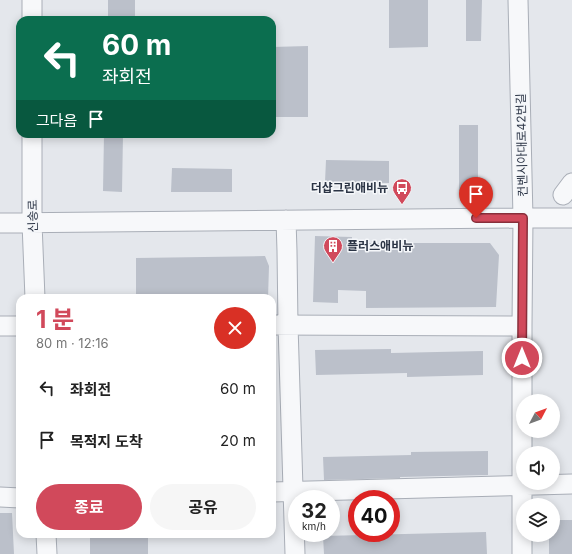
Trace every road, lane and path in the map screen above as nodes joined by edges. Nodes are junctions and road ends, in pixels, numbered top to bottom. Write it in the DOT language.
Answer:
graph roads {
  1 [pos="32,0"];
  2 [pos="518,0"];
  3 [pos="32,16"];
  4 [pos="32,138"];
  5 [pos="523,218"];
  6 [pos="572,218"];
  7 [pos="286,220"];
  8 [pos="0,223"];
  9 [pos="32,223"];
  10 [pos="35,294"];
  11 [pos="280,325"];
  12 [pos="0,326"];
  13 [pos="16,326"];
  14 [pos="522,326"];
  15 [pos="522,446"];
  16 [pos="560,484"];
  17 [pos="572,484"];
  18 [pos="516,485"];
  19 [pos="293,490"];
  20 [pos="522,490"];
  21 [pos="340,491"];
  22 [pos="276,492"];
  23 [pos="288,492"];
  24 [pos="0,497"];
  25 [pos="16,498"];
  26 [pos="46,538"];
  27 [pos="295,542"];
  28 [pos="47,554"];
  29 [pos="295,554"];
  30 [pos="522,554"];
  1 -- 3 [label="street"];
  2 -- 5 [label="street, 컨벤시아대로42번길"];
  4 -- 9 [label="street, 신송로"];
  5 -- 6 [label="street"];
  5 -- 7 [label="street"];
  5 -- 14 [label="street, 컨벤시아대로42번길"];
  7 -- 9 [label="street"];
  7 -- 11 [label="street"];
  8 -- 9 [label="street"];
  9 -- 10 [label="street, 신송로"];
  11 -- 14 [label="street"];
  11 -- 19 [label="street"];
  12 -- 13 [label="street"];
  14 -- 15 [label="street, 컨벤시아대로42번길"];
  16 -- 17 [label="street"];
  18 -- 21 [label="street"];
  20 -- 30 [label="street, 컨벤시아대로42번길"];
  22 -- 23 [label="street"];
  24 -- 25 [label="street"];
  26 -- 28 [label="street"];
  27 -- 29 [label="street"];
}
